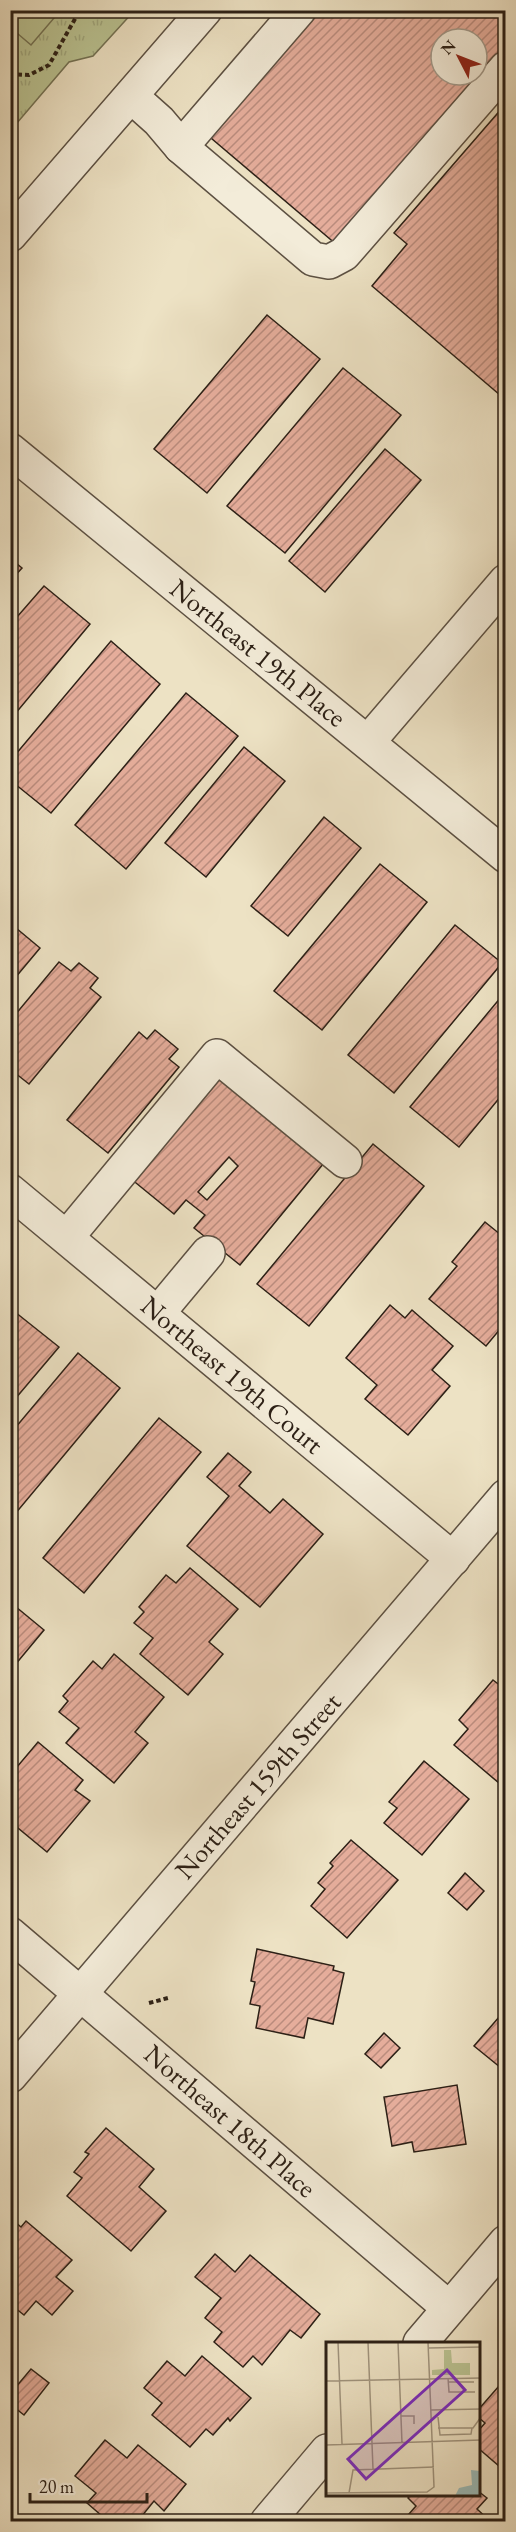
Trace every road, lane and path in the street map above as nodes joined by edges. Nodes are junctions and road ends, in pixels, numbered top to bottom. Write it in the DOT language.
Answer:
graph roads {
  1 [pos="80,10"];
  2 [pos="205,10"];
  3 [pos="299,10"];
  4 [pos="506,68"];
  5 [pos="10,74"];
  6 [pos="131,96"];
  7 [pos="181,147"];
  8 [pos="10,235"];
  9 [pos="10,450"];
  10 [pos="506,581"];
  11 [pos="368,742"];
  12 [pos="506,856"];
  13 [pos="345,1161"];
  14 [pos="10,1191"];
  15 [pos="67,1237"];
  16 [pos="208,1253"];
  17 [pos="158,1314"];
  18 [pos="506,1496"];
  19 [pos="453,1559"];
  20 [pos="10,1934"];
  21 [pos="81,1993"];
  22 [pos="168,1998"];
  23 [pos="140,2006"];
  24 [pos="10,2076"];
  25 [pos="506,2242"];
  26 [pos="449,2308"];
  27 [pos="421,2342"];
  28 [pos="326,2452"];
  29 [pos="267,2522"];
  1 -- 5 [label="path"];
  2 -- 6 [label="street"];
  3 -- 7 [label="street"];
  4 -- 7 [label="street"];
  6 -- 7 [label="street"];
  6 -- 8 [label="street"];
  9 -- 11 [label="street, Northeast 19th Place"];
  10 -- 11 [label="street"];
  11 -- 12 [label="street, Northeast 19th Place"];
  13 -- 15 [label="street"];
  14 -- 15 [label="street, Northeast 19th Court"];
  15 -- 17 [label="street, Northeast 19th Court"];
  16 -- 17 [label="street"];
  17 -- 19 [label="street, Northeast 19th Court"];
  18 -- 19 [label="street, Northeast 159th Street"];
  19 -- 21 [label="street, Northeast 159th Street"];
  20 -- 21 [label="street, Northeast 18th Place"];
  21 -- 24 [label="street, Northeast 159th Street"];
  21 -- 26 [label="street, Northeast 18th Place"];
  22 -- 23 [label="path"];
  25 -- 26 [label="street"];
  26 -- 27 [label="street"];
  28 -- 29 [label="street"];
}
